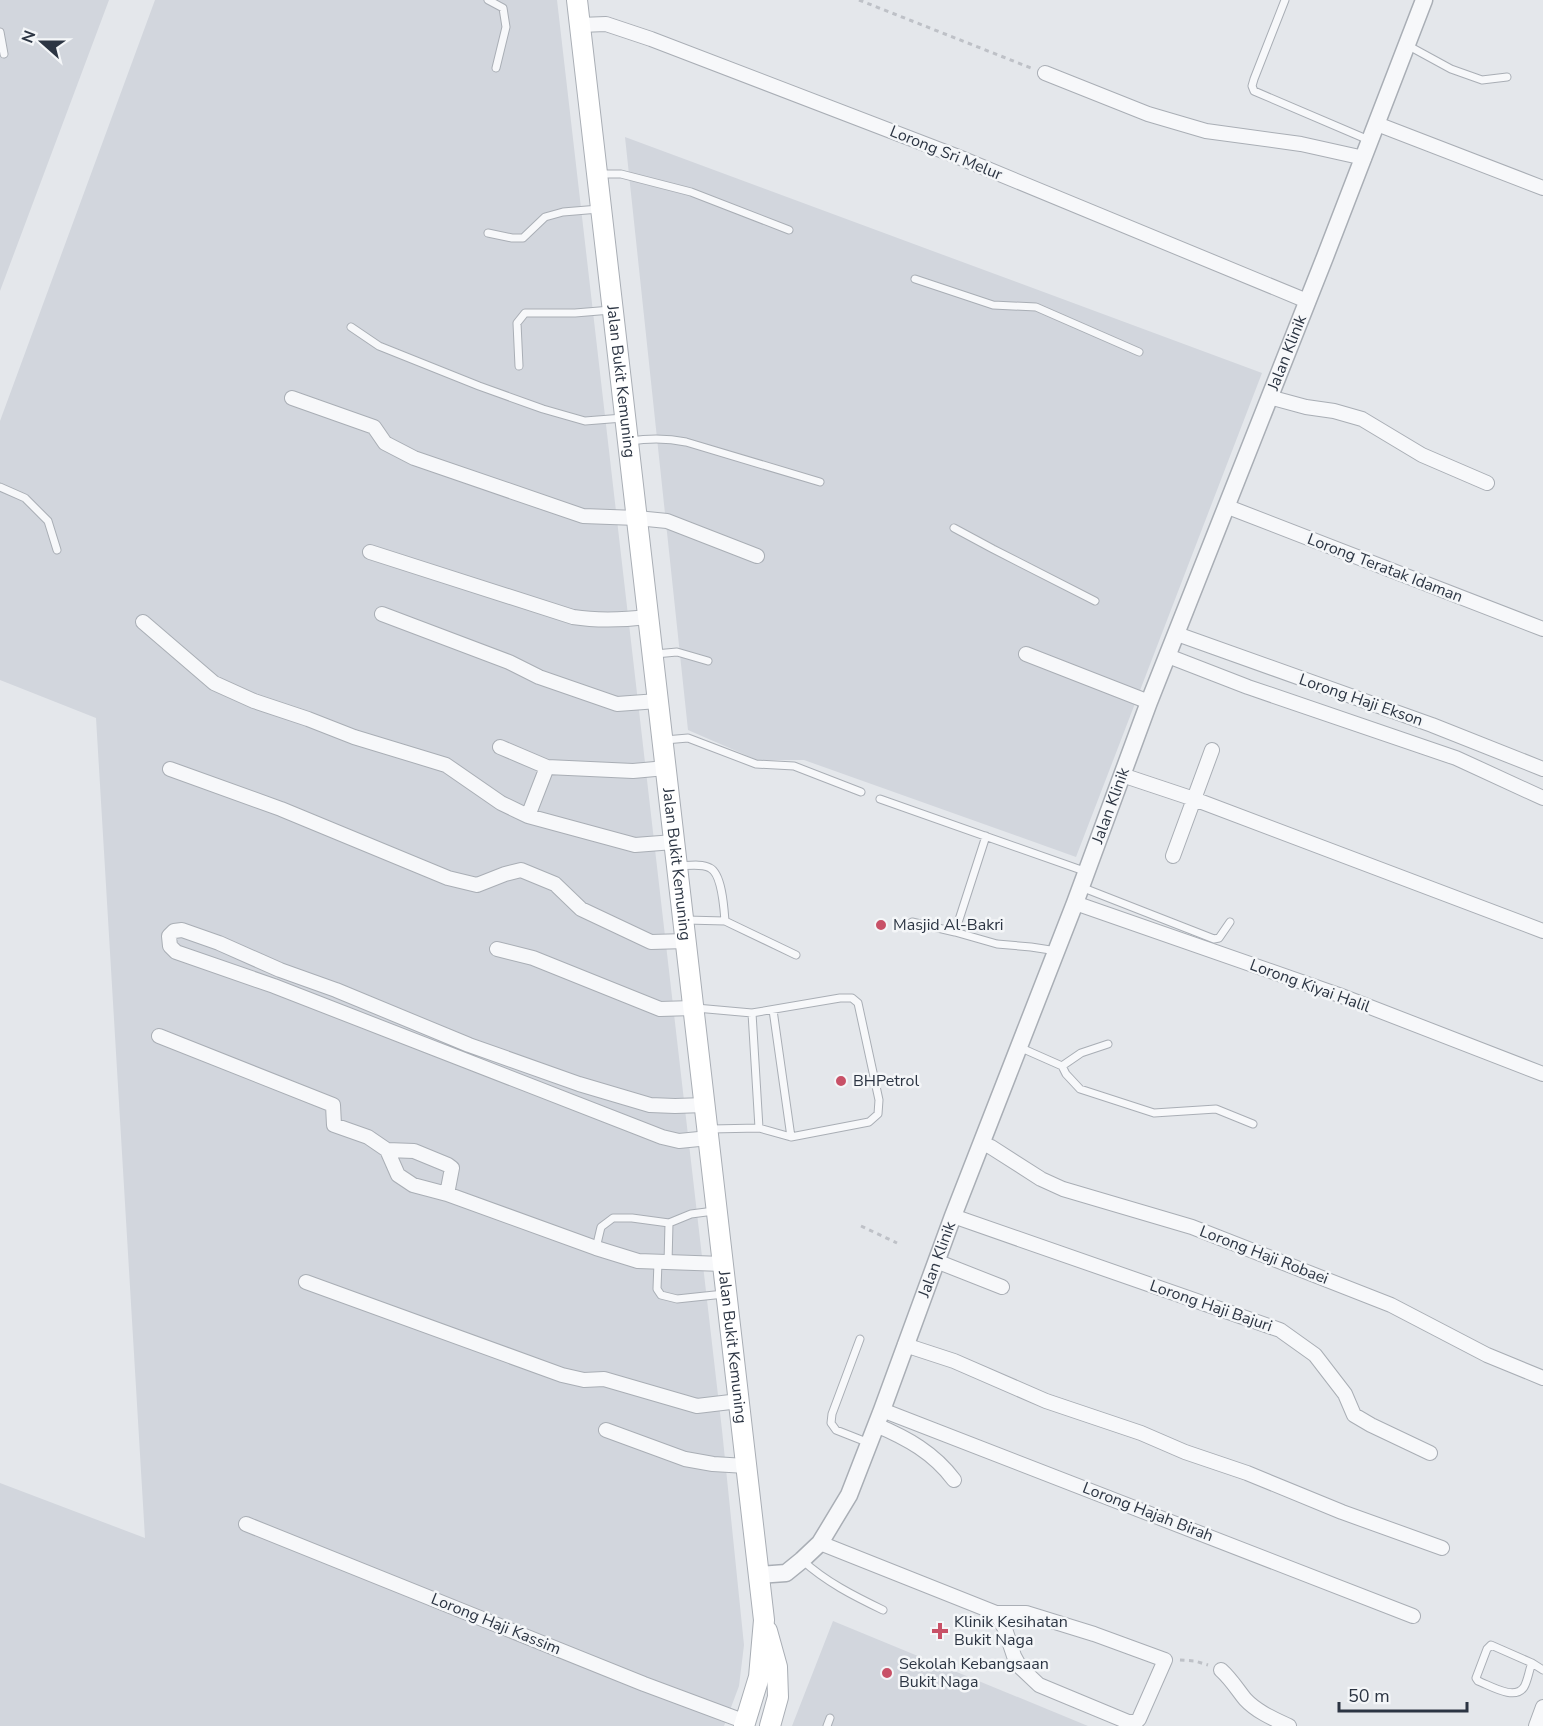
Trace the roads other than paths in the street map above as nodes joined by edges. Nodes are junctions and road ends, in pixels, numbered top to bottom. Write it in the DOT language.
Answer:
graph roads {
  1 [pos="488,0"];
  2 [pos="577,0"];
  3 [pos="1285,0"];
  4 [pos="1424,0"];
  5 [pos="580,25"];
  6 [pos="0,32"];
  7 [pos="1407,45"];
  8 [pos="3,54"];
  9 [pos="496,68"];
  10 [pos="1045,73"];
  11 [pos="1507,77"];
  12 [pos="1377,124"];
  13 [pos="1371,141"];
  14 [pos="1364,158"];
  15 [pos="597,174"];
  16 [pos="1543,188"];
  17 [pos="601,209"];
  18 [pos="789,230"];
  19 [pos="488,233"];
  20 [pos="915,279"];
  21 [pos="1307,301"];
  22 [pos="613,309"];
  23 [pos="351,327"];
  24 [pos="1139,352"];
  25 [pos="519,366"];
  26 [pos="1269,397"];
  27 [pos="291,398"];
  28 [pos="625,418"];
  29 [pos="628,441"];
  30 [pos="820,482"];
  31 [pos="1486,483"];
  32 [pos="0,487"];
  33 [pos="1228,507"];
  34 [pos="637,518"];
  35 [pos="954,528"];
  36 [pos="57,550"];
  37 [pos="370,552"];
  38 [pos="757,556"];
  39 [pos="1095,601"];
  40 [pos="382,614"];
  41 [pos="648,617"];
  42 [pos="142,622"];
  43 [pos="1543,629"];
  44 [pos="1177,634"];
  45 [pos="653,654"];
  46 [pos="1026,654"];
  47 [pos="1168,656"];
  48 [pos="708,661"];
  49 [pos="658,701"];
  50 [pos="1149,702"];
  51 [pos="663,740"];
  52 [pos="500,747"];
  53 [pos="1212,750"];
  54 [pos="547,767"];
  55 [pos="666,768"];
  56 [pos="170,769"];
  57 [pos="1543,770"];
  58 [pos="1122,775"];
  59 [pos="861,792"];
  60 [pos="1543,798"];
  61 [pos="880,799"];
  62 [pos="1194,799"];
  63 [pos="528,816"];
  64 [pos="986,836"];
  65 [pos="674,842"];
  66 [pos="1173,856"];
  67 [pos="677,866"];
  68 [pos="1084,880"];
  69 [pos="1075,903"];
  70 [pos="683,920"];
  71 [pos="725,921"];
  72 [pos="912,922"];
  73 [pos="1230,922"];
  74 [pos="1543,931"];
  75 [pos="955,932"];
  76 [pos="686,941"];
  77 [pos="497,949"];
  78 [pos="1057,951"];
  79 [pos="796,955"];
  80 [pos="280,970"];
  81 [pos="274,986"];
  82 [pos="693,1008"];
  83 [pos="773,1010"];
  84 [pos="752,1013"];
  85 [pos="159,1036"];
  86 [pos="1108,1044"];
  87 [pos="1018,1047"];
  88 [pos="1062,1065"];
  89 [pos="1543,1074"];
  90 [pos="705,1105"];
  91 [pos="1253,1124"];
  92 [pos="759,1128"];
  93 [pos="708,1134"];
  94 [pos="791,1137"];
  95 [pos="981,1143"];
  96 [pos="387,1150"];
  97 [pos="447,1194"];
  98 [pos="717,1211"];
  99 [pos="953,1216"];
  100 [pos="669,1223"];
  101 [pos="596,1248"];
  102 [pos="936,1260"];
  103 [pos="663,1263"];
  104 [pos="723,1264"];
  105 [pos="306,1282"];
  106 [pos="1002,1287"];
  107 [pos="727,1294"];
  108 [pos="860,1339"];
  109 [pos="905,1345"];
  110 [pos="1543,1378"];
  111 [pos="739,1401"];
  112 [pos="879,1418"];
  113 [pos="606,1430"];
  114 [pos="869,1443"];
  115 [pos="1430,1453"];
  116 [pos="746,1466"];
  117 [pos="954,1480"];
  118 [pos="246,1524"];
  119 [pos="820,1543"];
  120 [pos="1442,1548"];
  121 [pos="802,1560"];
  122 [pos="759,1575"];
  123 [pos="883,1611"];
  124 [pos="996,1612"];
  125 [pos="1413,1616"];
  126 [pos="764,1620"];
  127 [pos="1532,1663"];
  128 [pos="1221,1670"];
  129 [pos="1543,1670"];
  130 [pos="1543,1707"];
  131 [pos="745,1725"];
  132 [pos="770,1726"];
  133 [pos="1289,1726"];
  134 [pos="1536,1726"];
  1 -- 9 [label="lane"];
  2 -- 5 [label="main road, Jalan Bukit Kemuning"];
  3 -- 13 [label="lane"];
  4 -- 7 [label="street, Jalan Klinik"];
  5 -- 15 [label="main road, Jalan Bukit Kemuning"];
  5 -- 21 [label="street, Lorong Sri Melur"];
  6 -- 8 [label="lane"];
  7 -- 11 [label="lane"];
  7 -- 12 [label="street, Jalan Klinik"];
  10 -- 14 [label="street"];
  12 -- 13 [label="street, Jalan Klinik"];
  12 -- 16 [label="street"];
  13 -- 14 [label="street, Jalan Klinik"];
  14 -- 21 [label="street, Jalan Klinik"];
  15 -- 17 [label="main road, Jalan Bukit Kemuning"];
  15 -- 18 [label="lane"];
  17 -- 19 [label="lane"];
  17 -- 22 [label="main road, Jalan Bukit Kemuning"];
  20 -- 24 [label="lane"];
  21 -- 26 [label="street, Jalan Klinik"];
  22 -- 25 [label="lane"];
  22 -- 28 [label="main road, Jalan Bukit Kemuning"];
  23 -- 28 [label="lane"];
  26 -- 31 [label="street"];
  26 -- 33 [label="street, Jalan Klinik"];
  27 -- 34 [label="street"];
  28 -- 29 [label="main road, Jalan Bukit Kemuning"];
  29 -- 30 [label="lane"];
  29 -- 34 [label="main road, Jalan Bukit Kemuning"];
  32 -- 36 [label="lane"];
  33 -- 43 [label="street, Lorong Teratak Idaman"];
  33 -- 44 [label="street, Jalan Klinik"];
  34 -- 38 [label="street"];
  34 -- 41 [label="main road, Jalan Bukit Kemuning"];
  35 -- 39 [label="lane"];
  37 -- 41 [label="street"];
  40 -- 49 [label="street"];
  41 -- 45 [label="main road, Jalan Bukit Kemuning"];
  42 -- 63 [label="street"];
  44 -- 47 [label="street, Jalan Klinik"];
  44 -- 57 [label="street, Lorong Haji Ekson"];
  45 -- 48 [label="lane"];
  45 -- 49 [label="main road, Jalan Bukit Kemuning"];
  46 -- 50 [label="street"];
  47 -- 50 [label="street, Jalan Klinik"];
  47 -- 60 [label="street"];
  49 -- 51 [label="main road, Jalan Bukit Kemuning"];
  50 -- 58 [label="street, Jalan Klinik"];
  51 -- 55 [label="main road, Jalan Bukit Kemuning"];
  51 -- 59 [label="lane"];
  52 -- 54 [label="street"];
  53 -- 62 [label="street"];
  54 -- 55 [label="street"];
  54 -- 63 [label="street"];
  55 -- 65 [label="main road, Jalan Bukit Kemuning"];
  56 -- 76 [label="street"];
  58 -- 62 [label="street"];
  58 -- 68 [label="street, Jalan Klinik"];
  61 -- 64 [label="lane"];
  62 -- 66 [label="street"];
  62 -- 74 [label="street"];
  63 -- 65 [label="street"];
  64 -- 68 [label="lane"];
  64 -- 75 [label="lane"];
  65 -- 67 [label="main road, Jalan Bukit Kemuning"];
  67 -- 70 [label="main road, Jalan Bukit Kemuning"];
  67 -- 71 [label="lane"];
  68 -- 69 [label="street, Jalan Klinik"];
  68 -- 73 [label="lane"];
  69 -- 78 [label="street, Jalan Klinik"];
  69 -- 89 [label="street, Lorong Kiyai Halil"];
  70 -- 71 [label="lane"];
  70 -- 76 [label="main road, Jalan Bukit Kemuning"];
  71 -- 79 [label="lane"];
  72 -- 75 [label="lane"];
  75 -- 78 [label="lane"];
  76 -- 82 [label="main road, Jalan Bukit Kemuning"];
  77 -- 82 [label="street"];
  78 -- 87 [label="street, Jalan Klinik"];
  80 -- 81 [label="street"];
  80 -- 81 [label="street"];
  80 -- 90 [label="street"];
  81 -- 93 [label="street"];
  82 -- 84 [label="lane"];
  82 -- 90 [label="main road, Jalan Bukit Kemuning"];
  83 -- 84 [label="lane"];
  83 -- 94 [label="lane"];
  83 -- 94 [label="lane"];
  84 -- 92 [label="lane"];
  85 -- 96 [label="street"];
  86 -- 88 [label="lane"];
  87 -- 88 [label="lane"];
  87 -- 95 [label="street, Jalan Klinik"];
  88 -- 91 [label="lane"];
  90 -- 93 [label="main road, Jalan Bukit Kemuning"];
  92 -- 93 [label="lane"];
  92 -- 94 [label="lane"];
  93 -- 98 [label="main road, Jalan Bukit Kemuning"];
  95 -- 99 [label="street, Jalan Klinik"];
  95 -- 110 [label="street, Lorong Haji Robaei"];
  96 -- 97 [label="street"];
  96 -- 97 [label="street"];
  97 -- 101 [label="street"];
  98 -- 100 [label="lane"];
  98 -- 104 [label="main road, Jalan Bukit Kemuning"];
  99 -- 102 [label="street, Jalan Klinik"];
  99 -- 115 [label="street, Lorong Haji Bajuri"];
  100 -- 101 [label="lane"];
  100 -- 103 [label="lane"];
  101 -- 103 [label="street"];
  102 -- 106 [label="street"];
  102 -- 109 [label="street, Jalan Klinik"];
  103 -- 104 [label="street"];
  103 -- 107 [label="lane"];
  104 -- 107 [label="main road, Jalan Bukit Kemuning"];
  105 -- 111 [label="street"];
  107 -- 111 [label="main road, Jalan Bukit Kemuning"];
  108 -- 114 [label="lane"];
  109 -- 112 [label="street, Jalan Klinik"];
  109 -- 120 [label="street"];
  111 -- 116 [label="main road, Jalan Bukit Kemuning"];
  112 -- 114 [label="street, Jalan Klinik"];
  112 -- 117 [label="street"];
  112 -- 125 [label="street, Lorong Hajah Birah"];
  113 -- 116 [label="street"];
  114 -- 119 [label="street, Jalan Klinik"];
  116 -- 122 [label="main road, Jalan Bukit Kemuning"];
  118 -- 131 [label="street, Lorong Haji Kassim"];
  119 -- 121 [label="street, Jalan Klinik"];
  119 -- 124 [label="street"];
  121 -- 122 [label="street, Jalan Klinik"];
  121 -- 123 [label="lane"];
  122 -- 126 [label="main road, Jalan Bukit Kemuning"];
  124 -- 124 [label="street"];
  126 -- 131 [label="main road, Jalan Bukit Kemuning"];
  126 -- 132 [label="main road"];
  127 -- 127 [label="lane"];
  127 -- 129 [label="lane"];
  128 -- 133 [label="street"];
  130 -- 134 [label="street"];
}
